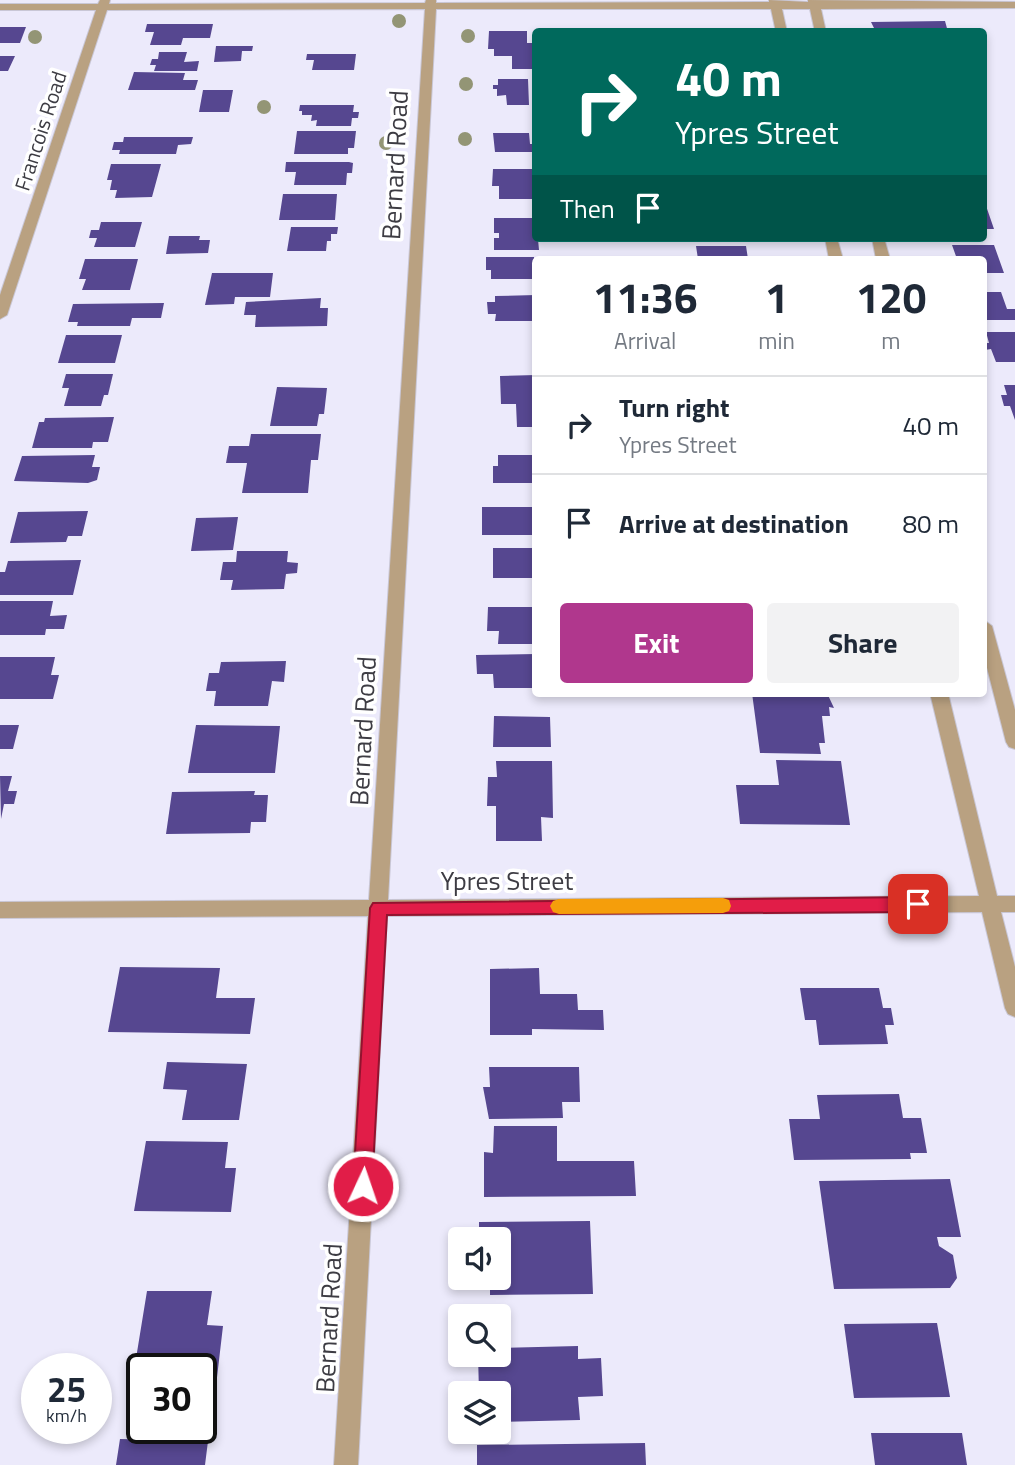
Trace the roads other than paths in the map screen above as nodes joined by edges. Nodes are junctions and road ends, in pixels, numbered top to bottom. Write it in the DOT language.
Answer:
graph roads {
  1 [pos="431,2"];
  2 [pos="775,2"];
  3 [pos="813,2"];
  4 [pos="104,3"];
  5 [pos="1015,5"];
  6 [pos="0,6"];
  7 [pos="781,28"];
  8 [pos="820,28"];
  9 [pos="0,315"];
  10 [pos="987,637"];
  11 [pos="940,697"];
  12 [pos="1015,742"];
  13 [pos="990,904"];
  14 [pos="1015,904"];
  15 [pos="379,908"];
  16 [pos="0,910"];
  17 [pos="1015,1008"];
  18 [pos="346,1465"];
  1 -- 2 [label="street"];
  1 -- 4 [label="street"];
  1 -- 15 [label="street, Bernard Road"];
  2 -- 3 [label="street"];
  2 -- 7 [label="street"];
  3 -- 5 [label="street"];
  3 -- 8 [label="street"];
  4 -- 6 [label="street"];
  4 -- 9 [label="street, Francois Road"];
  10 -- 12 [label="street"];
  11 -- 13 [label="street"];
  13 -- 14 [label="street, Ypres Street"];
  13 -- 15 [label="street, Ypres Street"];
  13 -- 17 [label="street"];
  15 -- 16 [label="street, Ypres Street"];
  15 -- 18 [label="street, Bernard Road"];
}
